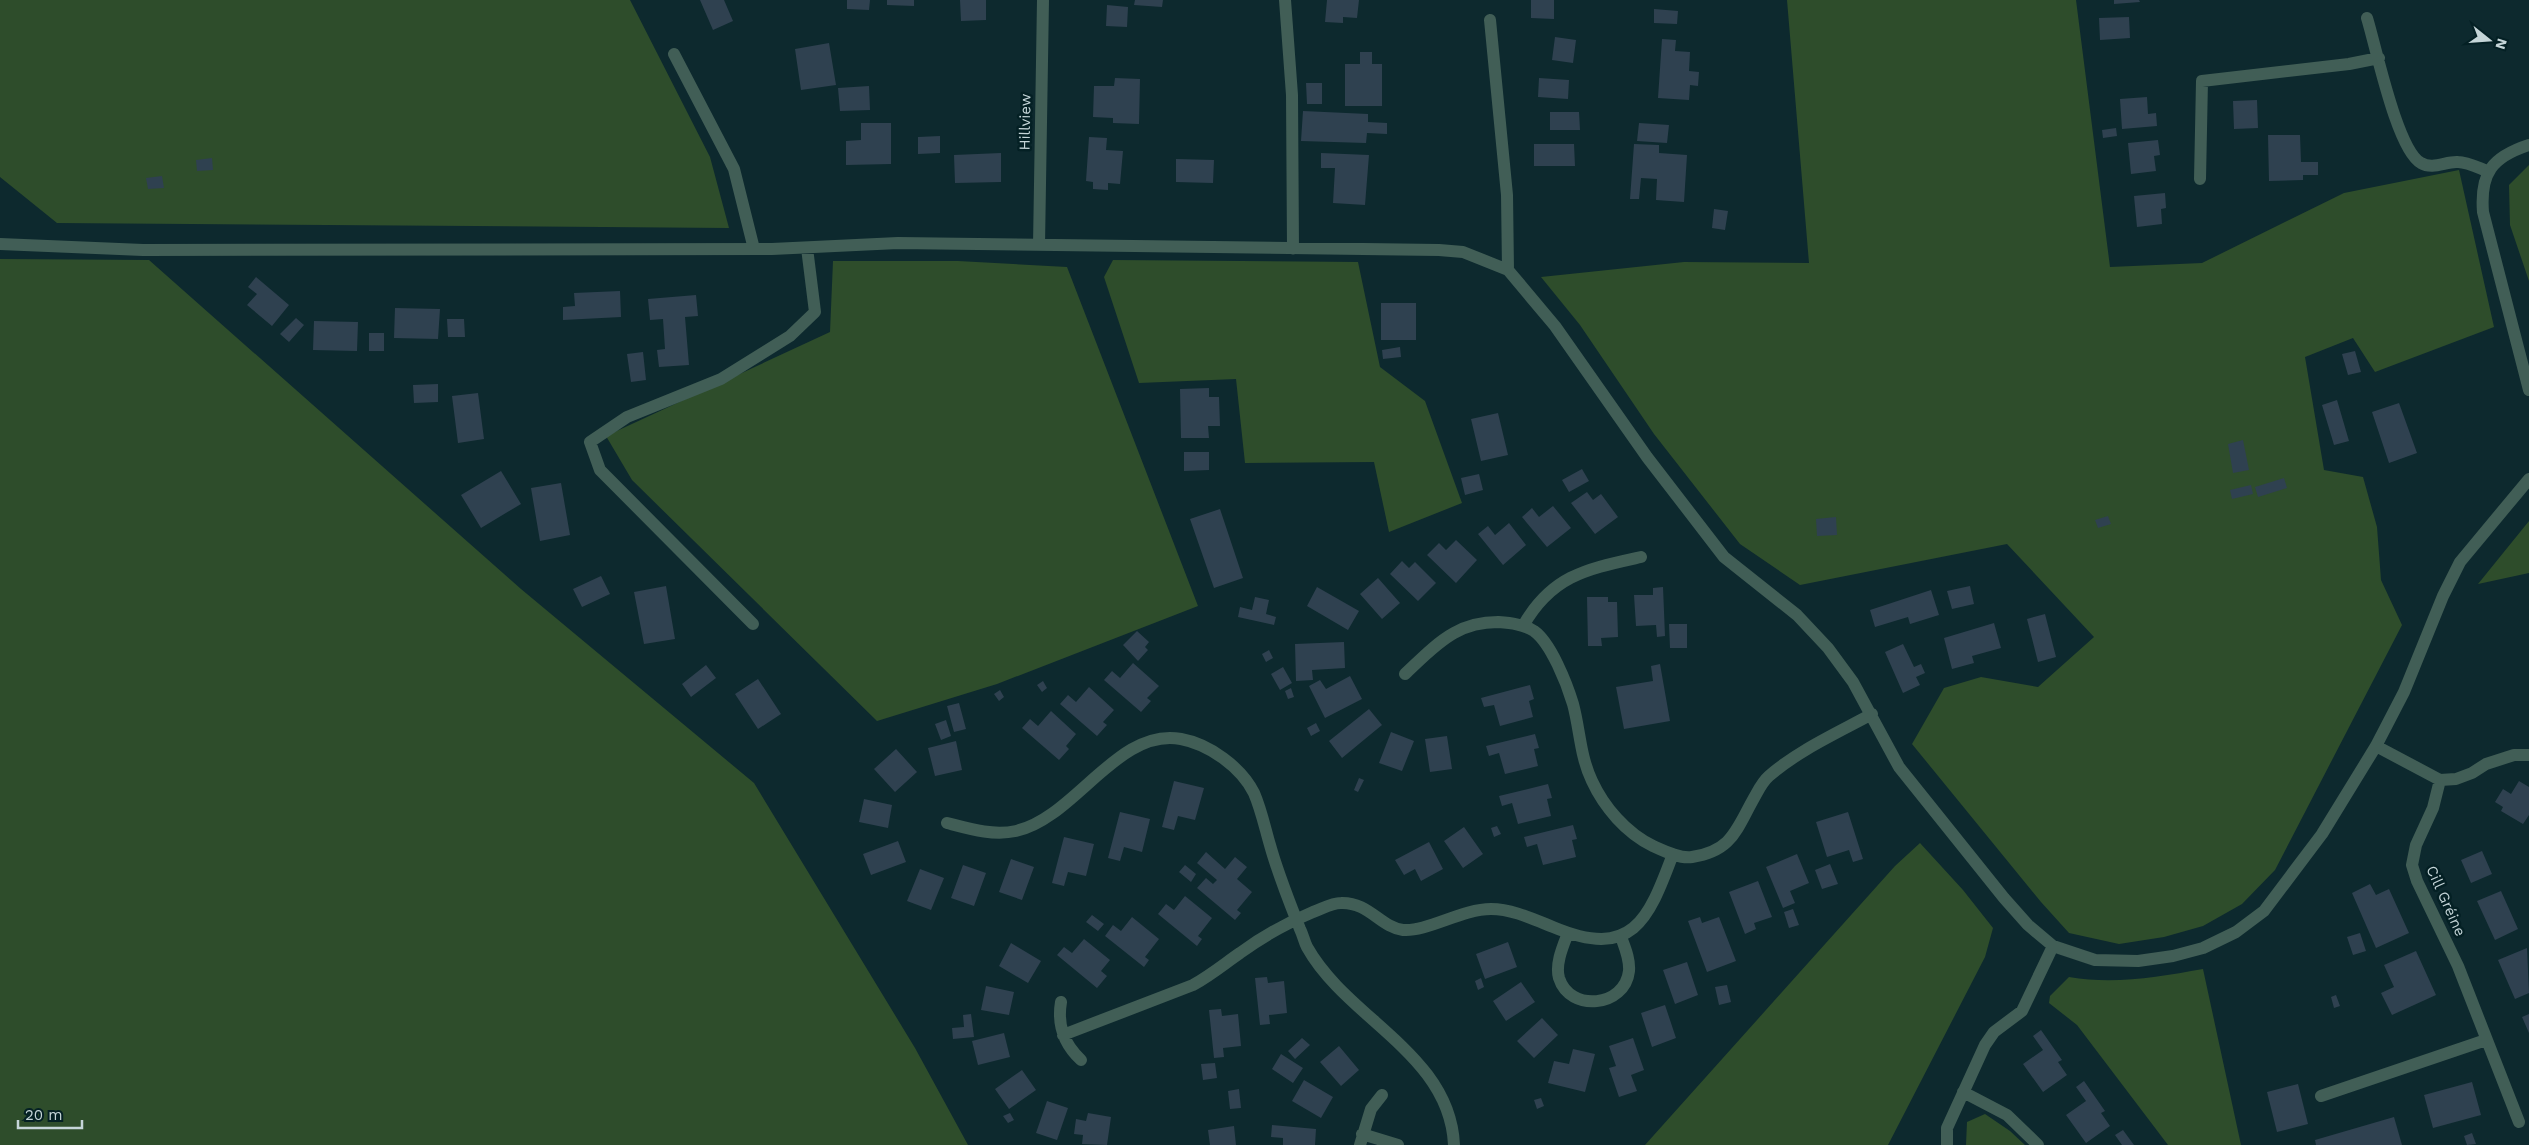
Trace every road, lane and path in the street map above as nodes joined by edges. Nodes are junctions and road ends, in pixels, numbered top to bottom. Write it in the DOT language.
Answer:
graph roads {
  1 [pos="1043,0"];
  2 [pos="1286,0"];
  3 [pos="2367,18"];
  4 [pos="1490,20"];
  5 [pos="674,54"];
  6 [pos="2379,58"];
  7 [pos="2529,145"];
  8 [pos="2487,171"];
  9 [pos="2200,179"];
  10 [pos="3,240"];
  11 [pos="1039,245"];
  12 [pos="754,248"];
  13 [pos="807,248"];
  14 [pos="1293,248"];
  15 [pos="1508,270"];
  16 [pos="2529,390"];
  17 [pos="2529,479"];
  18 [pos="1641,557"];
  19 [pos="753,624"];
  20 [pos="1523,626"];
  21 [pos="1406,674"];
  22 [pos="1872,714"];
  23 [pos="2376,746"];
  24 [pos="2529,755"];
  25 [pos="2440,780"];
  26 [pos="948,823"];
  27 [pos="1673,854"];
  28 [pos="1295,918"];
  29 [pos="1568,933"];
  30 [pos="1621,937"];
  31 [pos="2053,946"];
  32 [pos="1061,1002"];
  33 [pos="1063,1035"];
  34 [pos="2486,1040"];
  35 [pos="1081,1060"];
  36 [pos="1963,1092"];
  37 [pos="1382,1095"];
  38 [pos="2321,1096"];
  39 [pos="2519,1122"];
  40 [pos="1361,1140"];
  41 [pos="1398,1145"];
  42 [pos="1454,1145"];
  43 [pos="1947,1145"];
  44 [pos="2038,1145"];
  1 -- 11 [label="street, Hillview"];
  2 -- 14 [label="street"];
  3 -- 6 [label="street"];
  4 -- 15 [label="street"];
  5 -- 12 [label="street"];
  6 -- 8 [label="street"];
  6 -- 9 [label="street"];
  7 -- 8 [label="street"];
  8 -- 16 [label="street"];
  10 -- 12 [label="street"];
  11 -- 13 [label="street"];
  11 -- 14 [label="street"];
  12 -- 13 [label="street"];
  13 -- 19 [label="street"];
  14 -- 15 [label="street"];
  15 -- 22 [label="street"];
  17 -- 23 [label="street"];
  18 -- 20 [label="street"];
  20 -- 21 [label="street"];
  20 -- 27 [label="street"];
  22 -- 27 [label="street"];
  22 -- 31 [label="street"];
  23 -- 25 [label="street"];
  23 -- 31 [label="street"];
  24 -- 25 [label="street"];
  25 -- 34 [label="street, Cill Gréine"];
  26 -- 28 [label="street"];
  27 -- 30 [label="street"];
  28 -- 29 [label="street"];
  28 -- 33 [label="street"];
  28 -- 42 [label="street"];
  29 -- 30 [label="street"];
  29 -- 30 [label="street"];
  31 -- 36 [label="street"];
  32 -- 33 [label="street"];
  33 -- 35 [label="street"];
  34 -- 38 [label="street"];
  34 -- 39 [label="street, Cill Gréine"];
  36 -- 43 [label="street"];
  36 -- 44 [label="street"];
  37 -- 40 [label="street"];
  40 -- 41 [label="street"];
}
